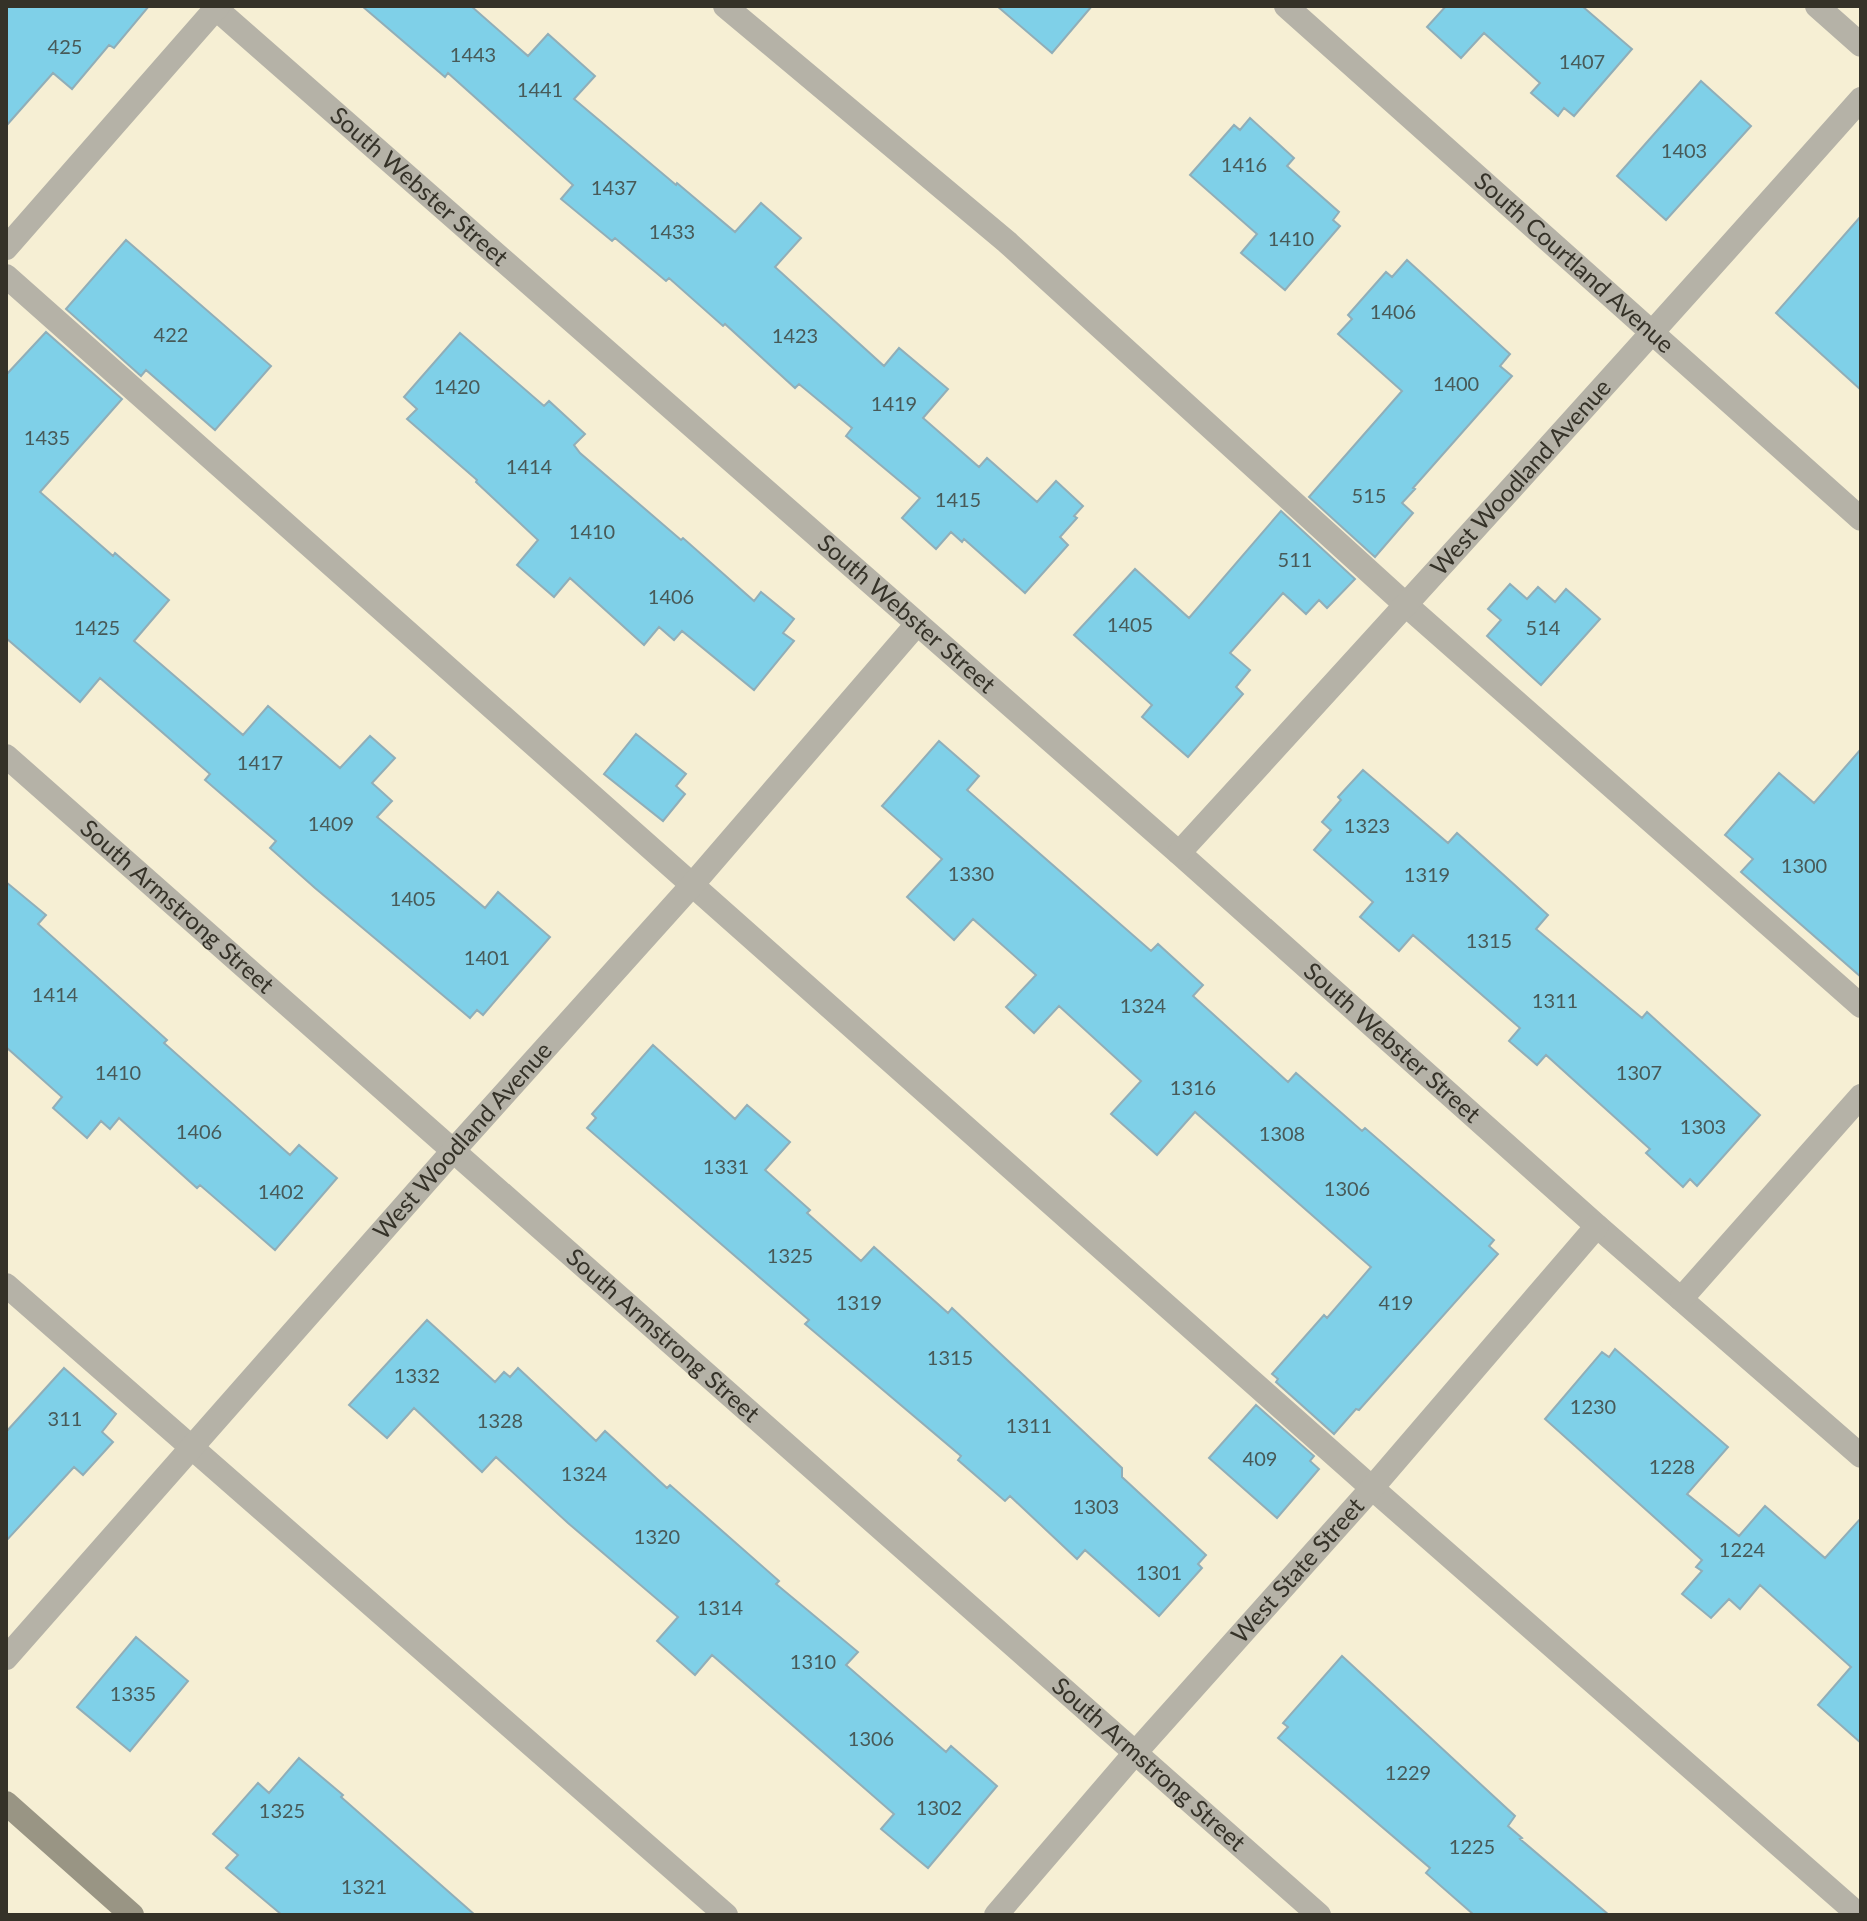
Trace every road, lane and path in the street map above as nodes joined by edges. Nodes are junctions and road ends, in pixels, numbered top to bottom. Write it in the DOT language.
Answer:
graph roads {
  1 [pos="725,6"];
  2 [pos="1286,6"];
  3 [pos="1817,6"];
  4 [pos="216,7"];
  5 [pos="1861,45"];
  6 [pos="1861,99"];
  7 [pos="6,248"];
  8 [pos="6,276"];
  9 [pos="1653,332"];
  10 [pos="1861,519"];
  11 [pos="1406,605"];
  12 [pos="917,624"];
  13 [pos="6,756"];
  14 [pos="1179,853"];
  15 [pos="693,884"];
  16 [pos="1861,1006"];
  17 [pos="1861,1096"];
  18 [pos="453,1151"];
  19 [pos="1597,1226"];
  20 [pos="6,1285"];
  21 [pos="1681,1299"];
  22 [pos="191,1449"];
  23 [pos="1861,1456"];
  24 [pos="1372,1488"];
  25 [pos="6,1658"];
  26 [pos="1135,1753"];
  27 [pos="6,1803"];
  28 [pos="132,1915"];
  29 [pos="726,1915"];
  30 [pos="996,1915"];
  31 [pos="1319,1915"];
  32 [pos="1859,1915"];
  1 -- 11 [label="street"];
  2 -- 9 [label="street, South Courtland Avenue"];
  3 -- 5 [label="street"];
  4 -- 7 [label="street"];
  4 -- 12 [label="street, South Webster Street"];
  6 -- 9 [label="street, West Woodland Avenue"];
  8 -- 15 [label="street"];
  9 -- 10 [label="street, South Courtland Avenue"];
  9 -- 11 [label="street, West Woodland Avenue"];
  11 -- 14 [label="street, West Woodland Avenue"];
  11 -- 16 [label="street"];
  12 -- 14 [label="street, South Webster Street"];
  12 -- 15 [label="street, West Woodland Avenue"];
  13 -- 18 [label="street, South Armstrong Street"];
  14 -- 19 [label="street, South Webster Street"];
  15 -- 18 [label="street, West Woodland Avenue"];
  15 -- 24 [label="street"];
  17 -- 21 [label="street"];
  18 -- 22 [label="street, West Woodland Avenue"];
  18 -- 26 [label="street, South Armstrong Street"];
  19 -- 21 [label="street, South Webster Street"];
  19 -- 24 [label="street, West State Street"];
  20 -- 22 [label="street"];
  21 -- 23 [label="street"];
  22 -- 25 [label="street, West Woodland Avenue"];
  22 -- 29 [label="street"];
  24 -- 26 [label="street, West State Street"];
  24 -- 32 [label="street"];
  26 -- 30 [label="street, West State Street"];
  26 -- 31 [label="street, South Armstrong Street"];
  27 -- 28 [label="main road"];
}
